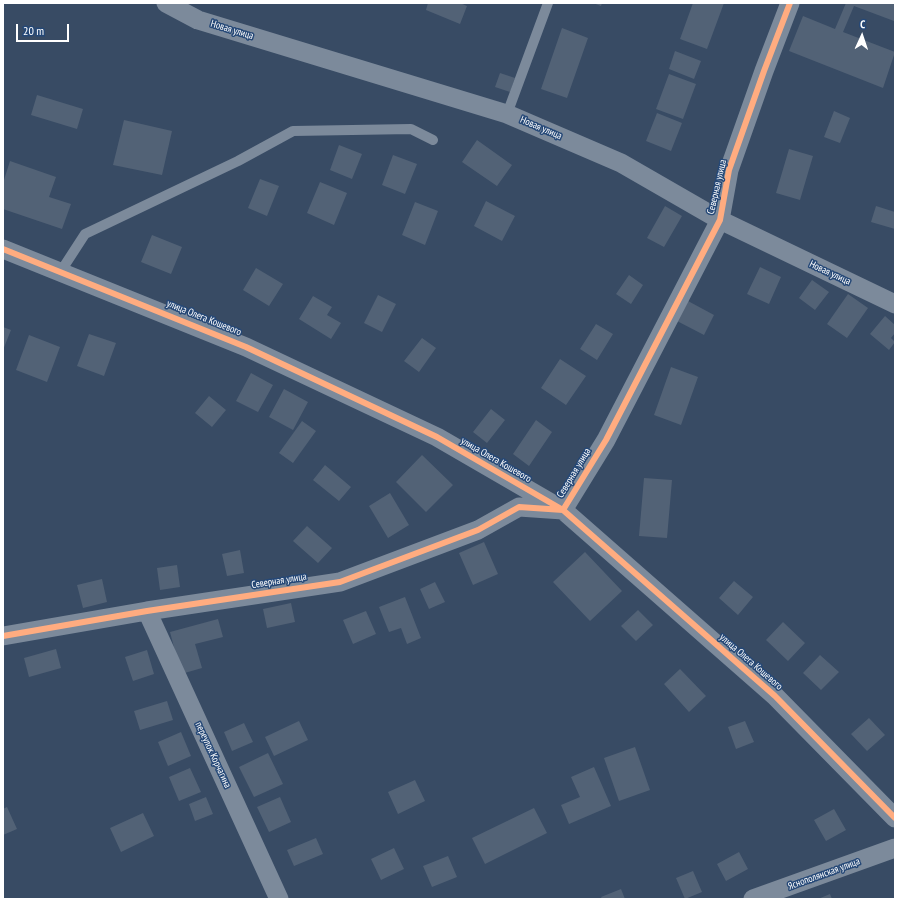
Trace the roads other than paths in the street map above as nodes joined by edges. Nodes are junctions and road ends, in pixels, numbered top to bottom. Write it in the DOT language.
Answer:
graph roads {
  1 [pos="166,3"];
  2 [pos="548,3"];
  3 [pos="790,3"];
  4 [pos="508,114"];
  5 [pos="433,140"];
  6 [pos="720,220"];
  7 [pos="3,249"];
  8 [pos="61,271"];
  9 [pos="895,304"];
  10 [pos="563,510"];
  11 [pos="147,611"];
  12 [pos="3,636"];
  13 [pos="895,818"];
  14 [pos="895,848"];
  15 [pos="279,899"];
  16 [pos="753,899"];
  1 -- 4 [label="street, Новая улица"];
  2 -- 4 [label="lane"];
  3 -- 6 [label="street, Северная улица"];
  4 -- 6 [label="street, Новая улица"];
  5 -- 8 [label="lane"];
  6 -- 9 [label="street, Новая улица"];
  6 -- 10 [label="street, Северная улица"];
  7 -- 8 [label="street, улица Олега Кошевого"];
  8 -- 10 [label="street, улица Олега Кошевого"];
  10 -- 11 [label="street, Северная улица"];
  10 -- 13 [label="street, улица Олега Кошевого"];
  11 -- 12 [label="street, Северная улица"];
  11 -- 15 [label="street, переулок Корчагина"];
  14 -- 16 [label="street, Яснополянская улица"];
}
